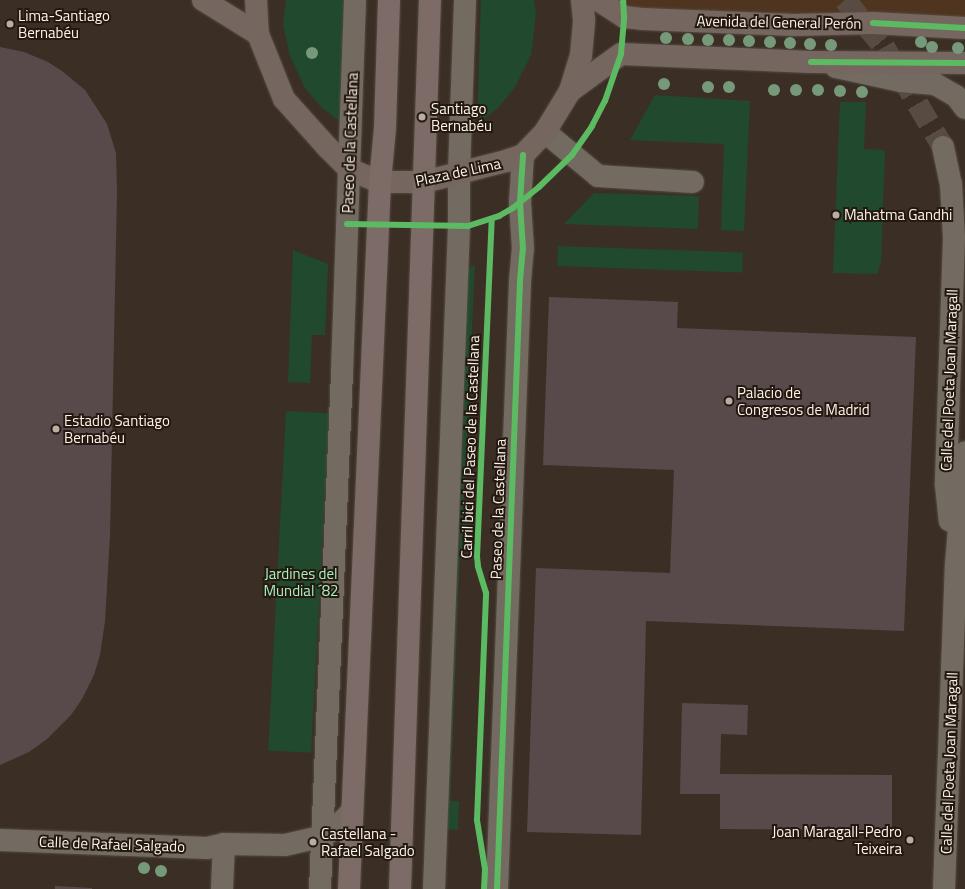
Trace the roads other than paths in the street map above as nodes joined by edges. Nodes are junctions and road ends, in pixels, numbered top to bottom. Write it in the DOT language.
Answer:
graph roads {
  1 [pos="203,0"];
  2 [pos="256,0"];
  3 [pos="355,0"];
  4 [pos="389,0"];
  5 [pos="430,0"];
  6 [pos="465,0"];
  7 [pos="582,0"];
  8 [pos="598,0"];
  9 [pos="965,28"];
  10 [pos="258,34"];
  11 [pos="811,62"];
  12 [pos="965,63"];
  13 [pos="570,91"];
  14 [pos="965,108"];
  15 [pos="545,132"];
  16 [pos="943,147"];
  17 [pos="523,155"];
  18 [pos="349,169"];
  19 [pos="459,173"];
  20 [pos="380,182"];
  21 [pos="424,182"];
  22 [pos="693,182"];
  23 [pos="965,452"];
  24 [pos="956,565"];
  25 [pos="959,663"];
  26 [pos="351,812"];
  27 [pos="321,837"];
  28 [pos="0,840"];
  29 [pos="224,844"];
  30 [pos="222,889"];
  31 [pos="320,889"];
  32 [pos="349,889"];
  33 [pos="400,889"];
  34 [pos="434,889"];
  35 [pos="497,889"];
  36 [pos="944,889"];
  1 -- 10 [label="main road"];
  2 -- 10 [label="main road, Plaza de Lima"];
  3 -- 18 [label="street, Paseo de la Castellana"];
  4 -- 20 [label="highway, Paseo de la Castellana"];
  5 -- 21 [label="highway"];
  6 -- 19 [label="street"];
  7 -- 13 [label="main road"];
  8 -- 9 [label="main road, Avenida del General Perón"];
  10 -- 18 [label="main road, Plaza de Lima"];
  11 -- 12 [label="main road"];
  11 -- 13 [label="main road"];
  11 -- 14 [label="street"];
  13 -- 15 [label="main road"];
  15 -- 17 [label="main road"];
  15 -- 22 [label="street"];
  16 -- 24 [label="street, Calle del Poeta Joan Maragall"];
  17 -- 19 [label="main road, Plaza de Lima"];
  17 -- 35 [label="street, Paseo de la Castellana"];
  18 -- 20 [label="main road, Plaza de Lima"];
  18 -- 27 [label="street, Paseo de la Castellana"];
  19 -- 21 [label="main road, Plaza de Lima"];
  19 -- 34 [label="street"];
  20 -- 21 [label="main road, Plaza de Lima"];
  20 -- 26 [label="highway, Paseo de la Castellana"];
  21 -- 33 [label="highway"];
  23 -- 24 [label="street, Calle del Poeta Joan Maragall"];
  24 -- 25 [label="street, Calle del Poeta Joan Maragall"];
  25 -- 36 [label="street, Calle del Poeta Joan Maragall"];
  26 -- 27 [label="street"];
  26 -- 32 [label="highway, Paseo de la Castellana"];
  27 -- 29 [label="street"];
  27 -- 31 [label="street, Paseo de la Castellana"];
  28 -- 29 [label="street, Calle de Rafael Salgado"];
  29 -- 30 [label="street"];
}
